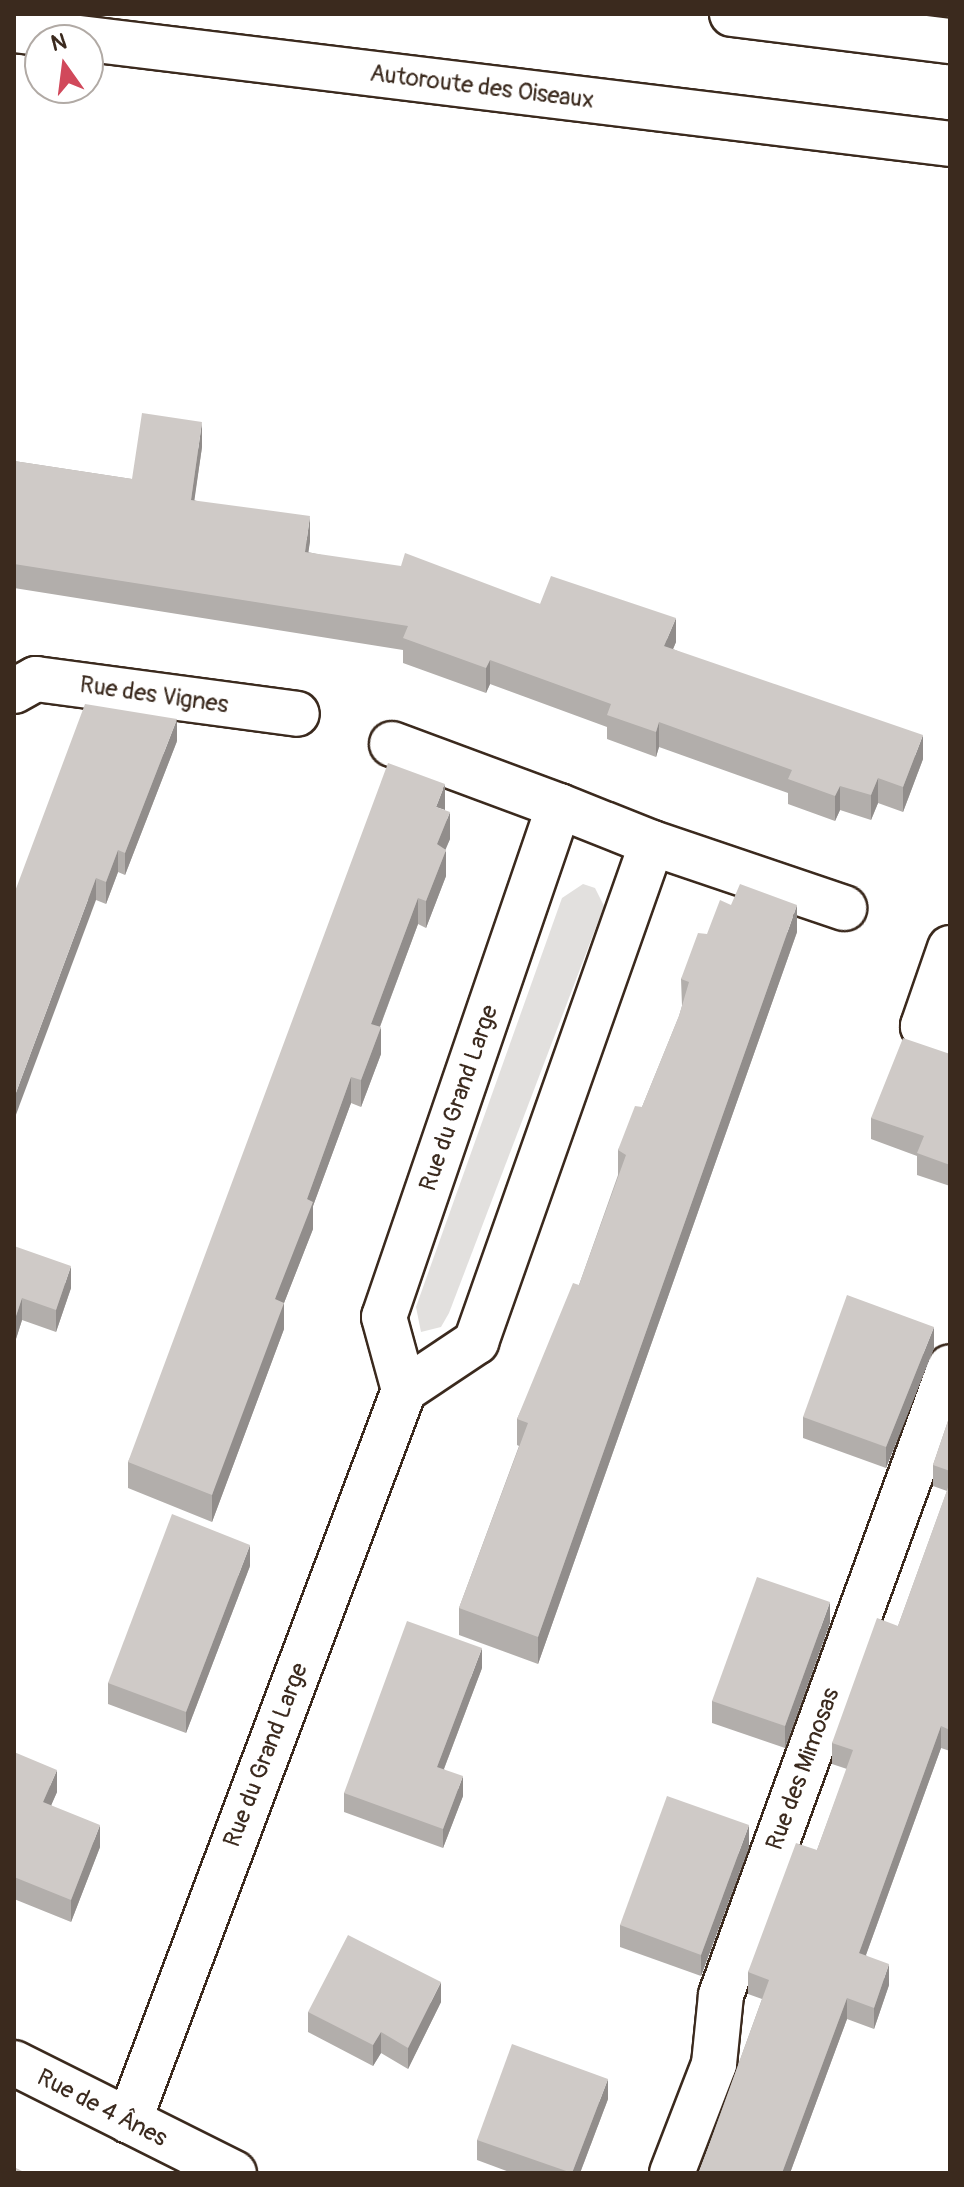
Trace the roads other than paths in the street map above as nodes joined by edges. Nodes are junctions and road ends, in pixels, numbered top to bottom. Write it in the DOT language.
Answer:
graph roads {
  1 [pos="732,14"];
  2 [pos="14,30"];
  3 [pos="950,41"];
  4 [pos="950,144"];
  5 [pos="14,691"];
  6 [pos="297,714"];
  7 [pos="392,744"];
  8 [pos="559,806"];
  9 [pos="652,843"];
  10 [pos="844,908"];
  11 [pos="950,948"];
  12 [pos="950,1035"];
  13 [pos="950,1367"];
  14 [pos="404,1390"];
  15 [pos="14,2063"];
  16 [pos="129,2121"];
  17 [pos="234,2173"];
  18 [pos="672,2173"];
  1 -- 3 [label="main road"];
  2 -- 4 [label="main road, Autoroute des Oiseaux"];
  5 -- 6 [label="main road, Rue des Vignes"];
  7 -- 8 [label="main road"];
  8 -- 9 [label="main road"];
  8 -- 14 [label="main road, Rue du Grand Large"];
  9 -- 10 [label="main road"];
  9 -- 14 [label="main road"];
  11 -- 12 [label="main road"];
  13 -- 18 [label="main road, Rue des Mimosas"];
  14 -- 16 [label="main road, Rue du Grand Large"];
  15 -- 16 [label="main road, Rue de 4 Ânes"];
  16 -- 17 [label="main road, Rue de 4 Ânes"];
}
